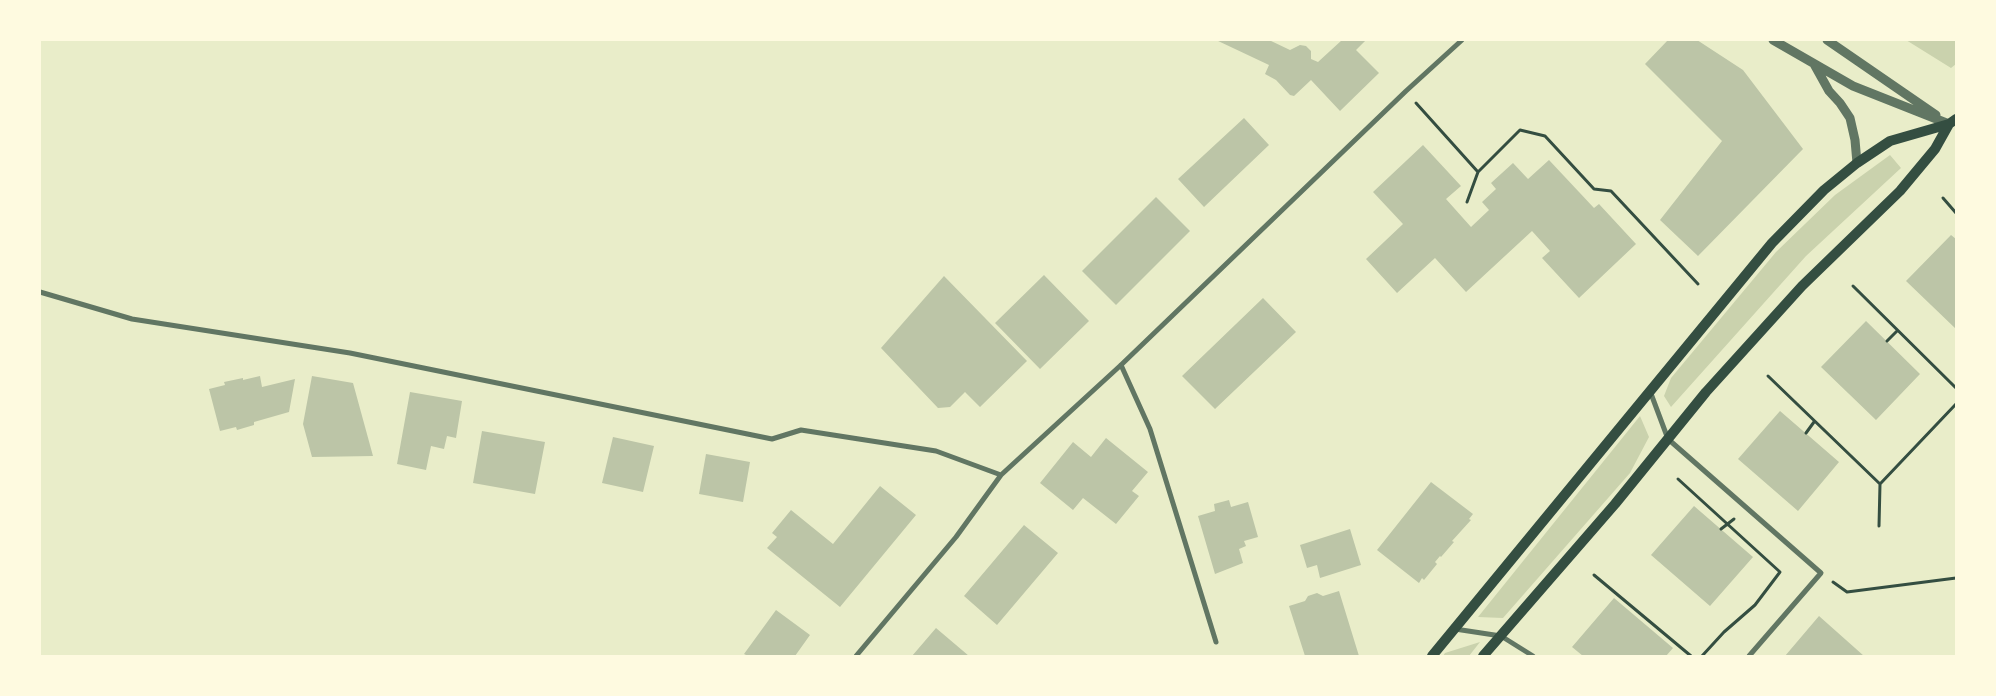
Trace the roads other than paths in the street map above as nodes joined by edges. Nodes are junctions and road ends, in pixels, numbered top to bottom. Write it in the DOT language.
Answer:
graph roads {
  1 [pos="1462,40"];
  2 [pos="1773,40"];
  3 [pos="1827,40"];
  4 [pos="1814,63"];
  5 [pos="1954,124"];
  6 [pos="1857,163"];
  7 [pos="40,292"];
  8 [pos="1121,365"];
  9 [pos="1650,390"];
  10 [pos="1668,439"];
  11 [pos="1001,475"];
  12 [pos="1455,629"];
  13 [pos="1500,636"];
  14 [pos="1216,642"];
  15 [pos="856,656"];
  16 [pos="1432,656"];
  17 [pos="1483,656"];
  18 [pos="1533,656"];
  19 [pos="1749,656"];
  1 -- 8 [label="street"];
  2 -- 4 [label="street"];
  3 -- 5 [label="street"];
  4 -- 5 [label="street"];
  4 -- 6 [label="street"];
  5 -- 6 [label="main road"];
  5 -- 10 [label="main road"];
  6 -- 9 [label="main road"];
  7 -- 11 [label="street"];
  8 -- 11 [label="street"];
  8 -- 14 [label="street"];
  9 -- 10 [label="street"];
  9 -- 12 [label="main road"];
  10 -- 13 [label="main road"];
  10 -- 19 [label="street"];
  11 -- 15 [label="street"];
  12 -- 13 [label="street"];
  12 -- 16 [label="main road"];
  13 -- 17 [label="main road"];
  13 -- 18 [label="street"];
}
